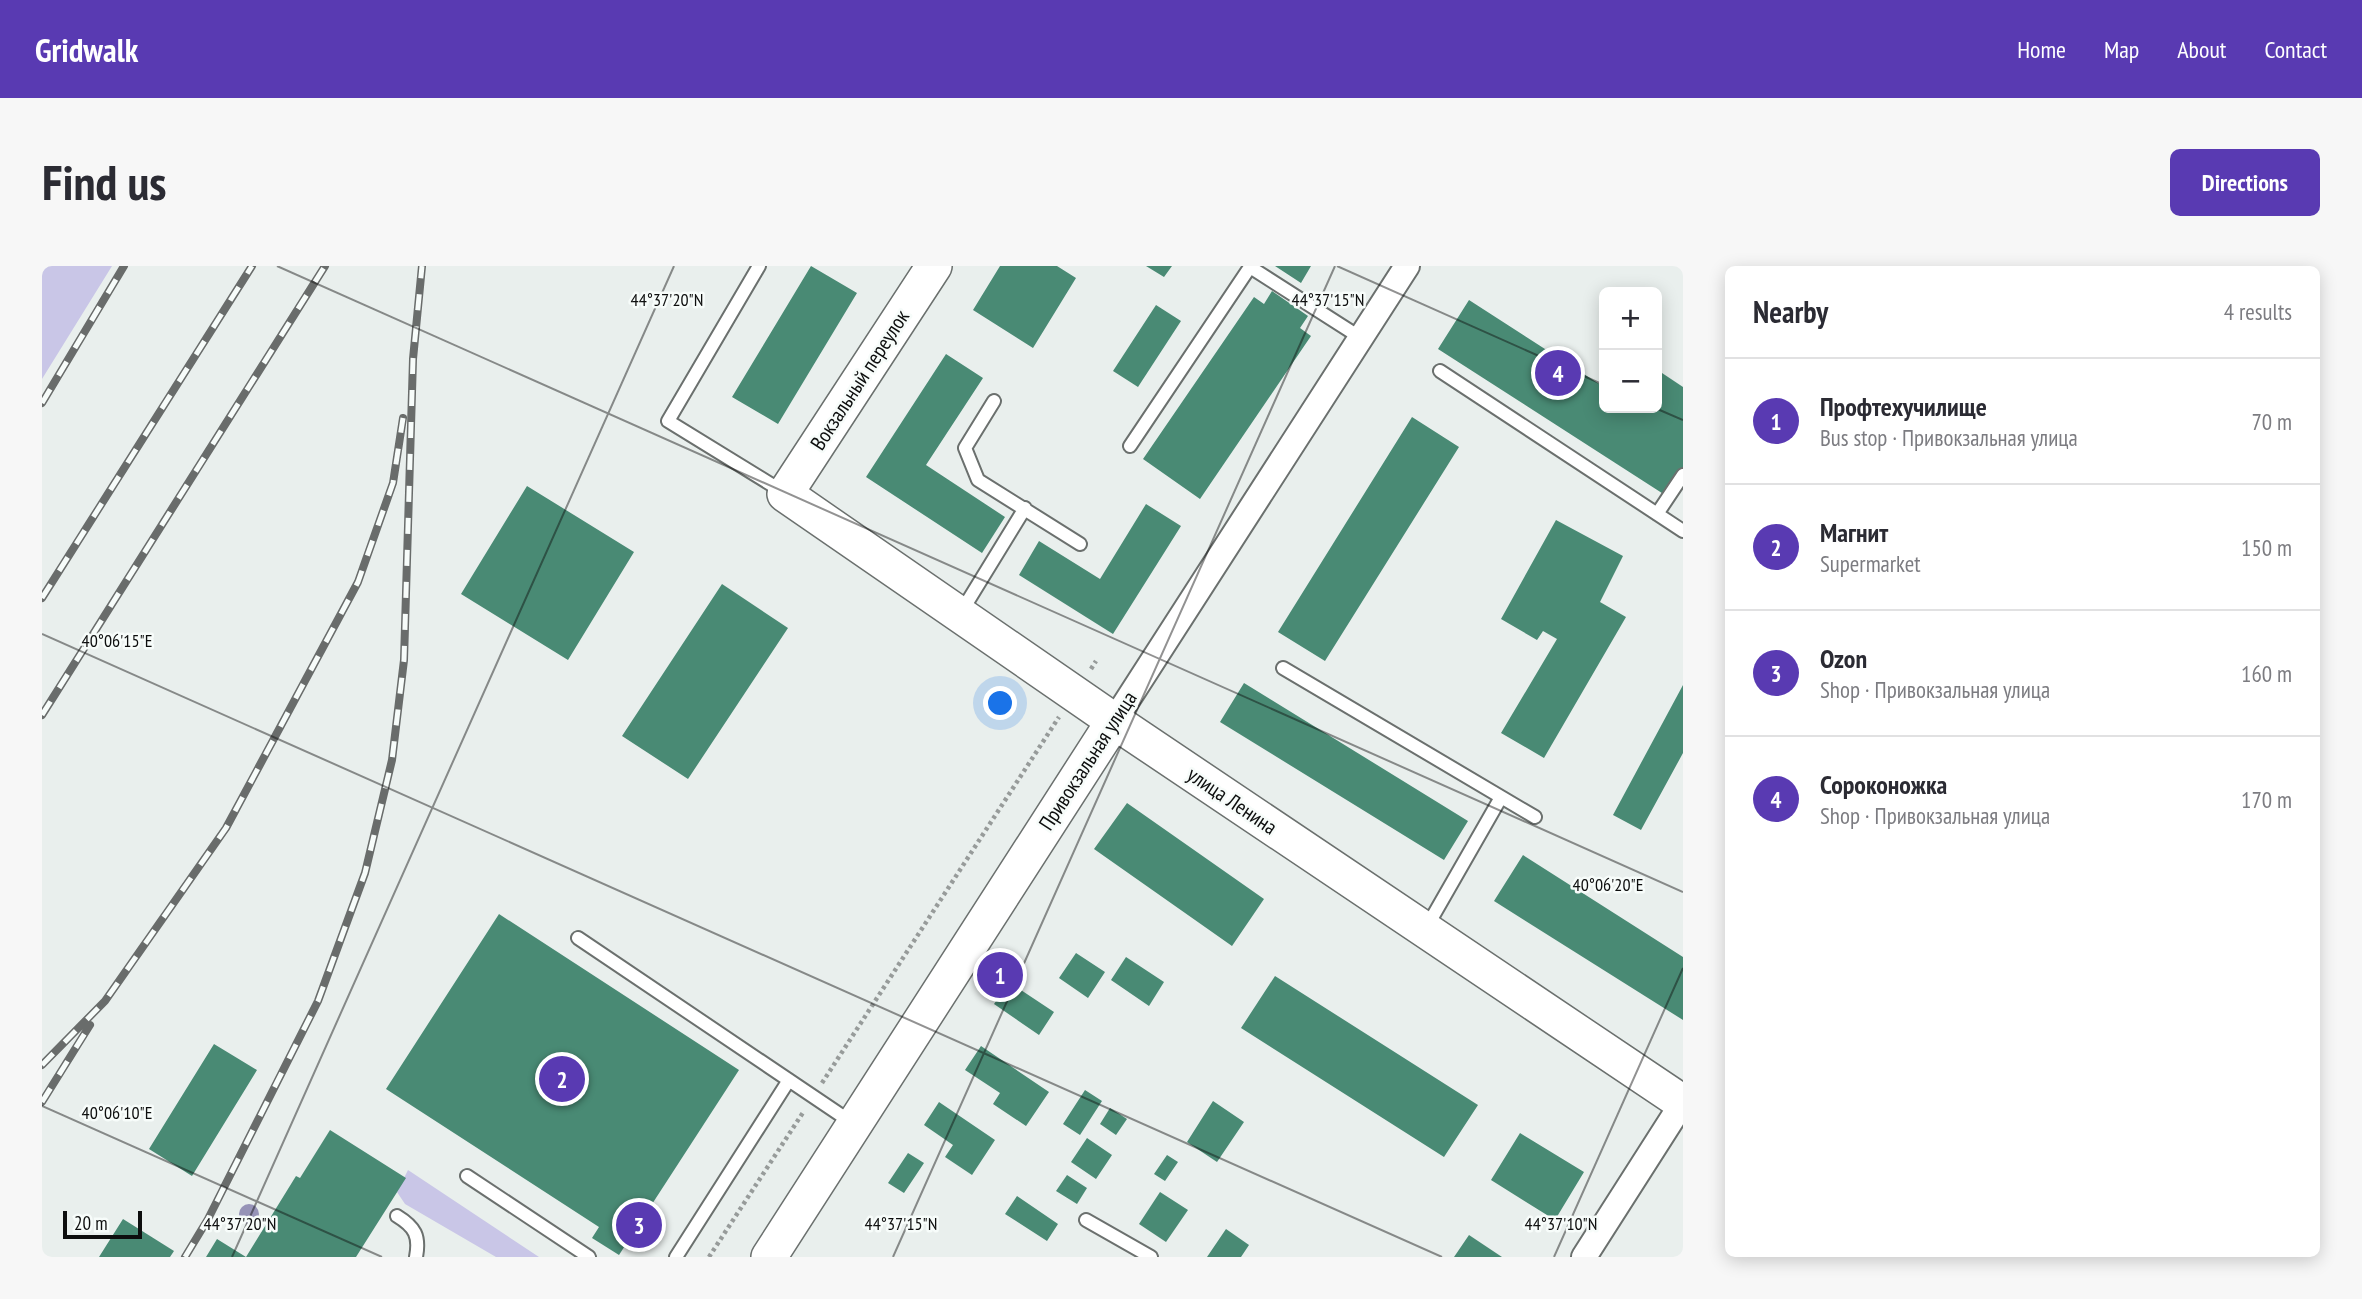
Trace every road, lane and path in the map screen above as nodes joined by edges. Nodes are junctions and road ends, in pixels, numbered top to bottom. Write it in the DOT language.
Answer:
graph roads {
  1 [pos="759,266"];
  2 [pos="934,266"];
  3 [pos="1407,266"];
  4 [pos="1361,338"];
  5 [pos="1440,371"];
  6 [pos="993,401"];
  7 [pos="1130,446"];
  8 [pos="1683,475"];
  9 [pos="785,494"];
  10 [pos="1025,508"];
  11 [pos="1657,514"];
  12 [pos="1683,531"];
  13 [pos="1080,544"];
  14 [pos="960,614"];
  15 [pos="1096,661"];
  16 [pos="1283,668"];
  17 [pos="1075,694"];
  18 [pos="1114,721"];
  19 [pos="1500,799"];
  20 [pos="1535,817"];
  21 [pos="1425,931"];
  22 [pos="579,937"];
  23 [pos="789,1080"];
  24 [pos="814,1097"];
  25 [pos="1683,1102"];
  26 [pos="855,1124"];
  27 [pos="467,1176"];
  28 [pos="397,1216"];
  29 [pos="1086,1220"];
  30 [pos="416,1257"];
  31 [pos="589,1257"];
  32 [pos="676,1257"];
  33 [pos="709,1257"];
  34 [pos="769,1257"];
  35 [pos="1151,1257"];
  36 [pos="1584,1257"];
  1 -- 9 [label="lane"];
  2 -- 9 [label="street, Вокзальный переулок"];
  3 -- 4 [label="street, Привокзальная улица"];
  4 -- 7 [label="lane"];
  4 -- 18 [label="street, Привокзальная улица"];
  5 -- 11 [label="lane"];
  6 -- 10 [label="lane"];
  8 -- 11 [label="lane"];
  9 -- 14 [label="street, улица Ленина"];
  10 -- 13 [label="lane"];
  10 -- 14 [label="lane"];
  11 -- 12 [label="lane"];
  14 -- 17 [label="street, улица Ленина"];
  15 -- 17 [label="path"];
  16 -- 19 [label="lane"];
  17 -- 18 [label="street, улица Ленина"];
  17 -- 24 [label="path"];
  18 -- 21 [label="street, улица Ленина"];
  18 -- 26 [label="street, Привокзальная улица"];
  19 -- 20 [label="lane"];
  19 -- 21 [label="lane"];
  21 -- 25 [label="street, улица Ленина"];
  22 -- 23 [label="lane"];
  23 -- 24 [label="lane"];
  23 -- 32 [label="lane"];
  24 -- 26 [label="lane"];
  24 -- 33 [label="path"];
  25 -- 36 [label="street"];
  26 -- 34 [label="street, Привокзальная улица"];
  27 -- 31 [label="lane"];
  28 -- 30 [label="lane"];
  29 -- 35 [label="lane"];
}
